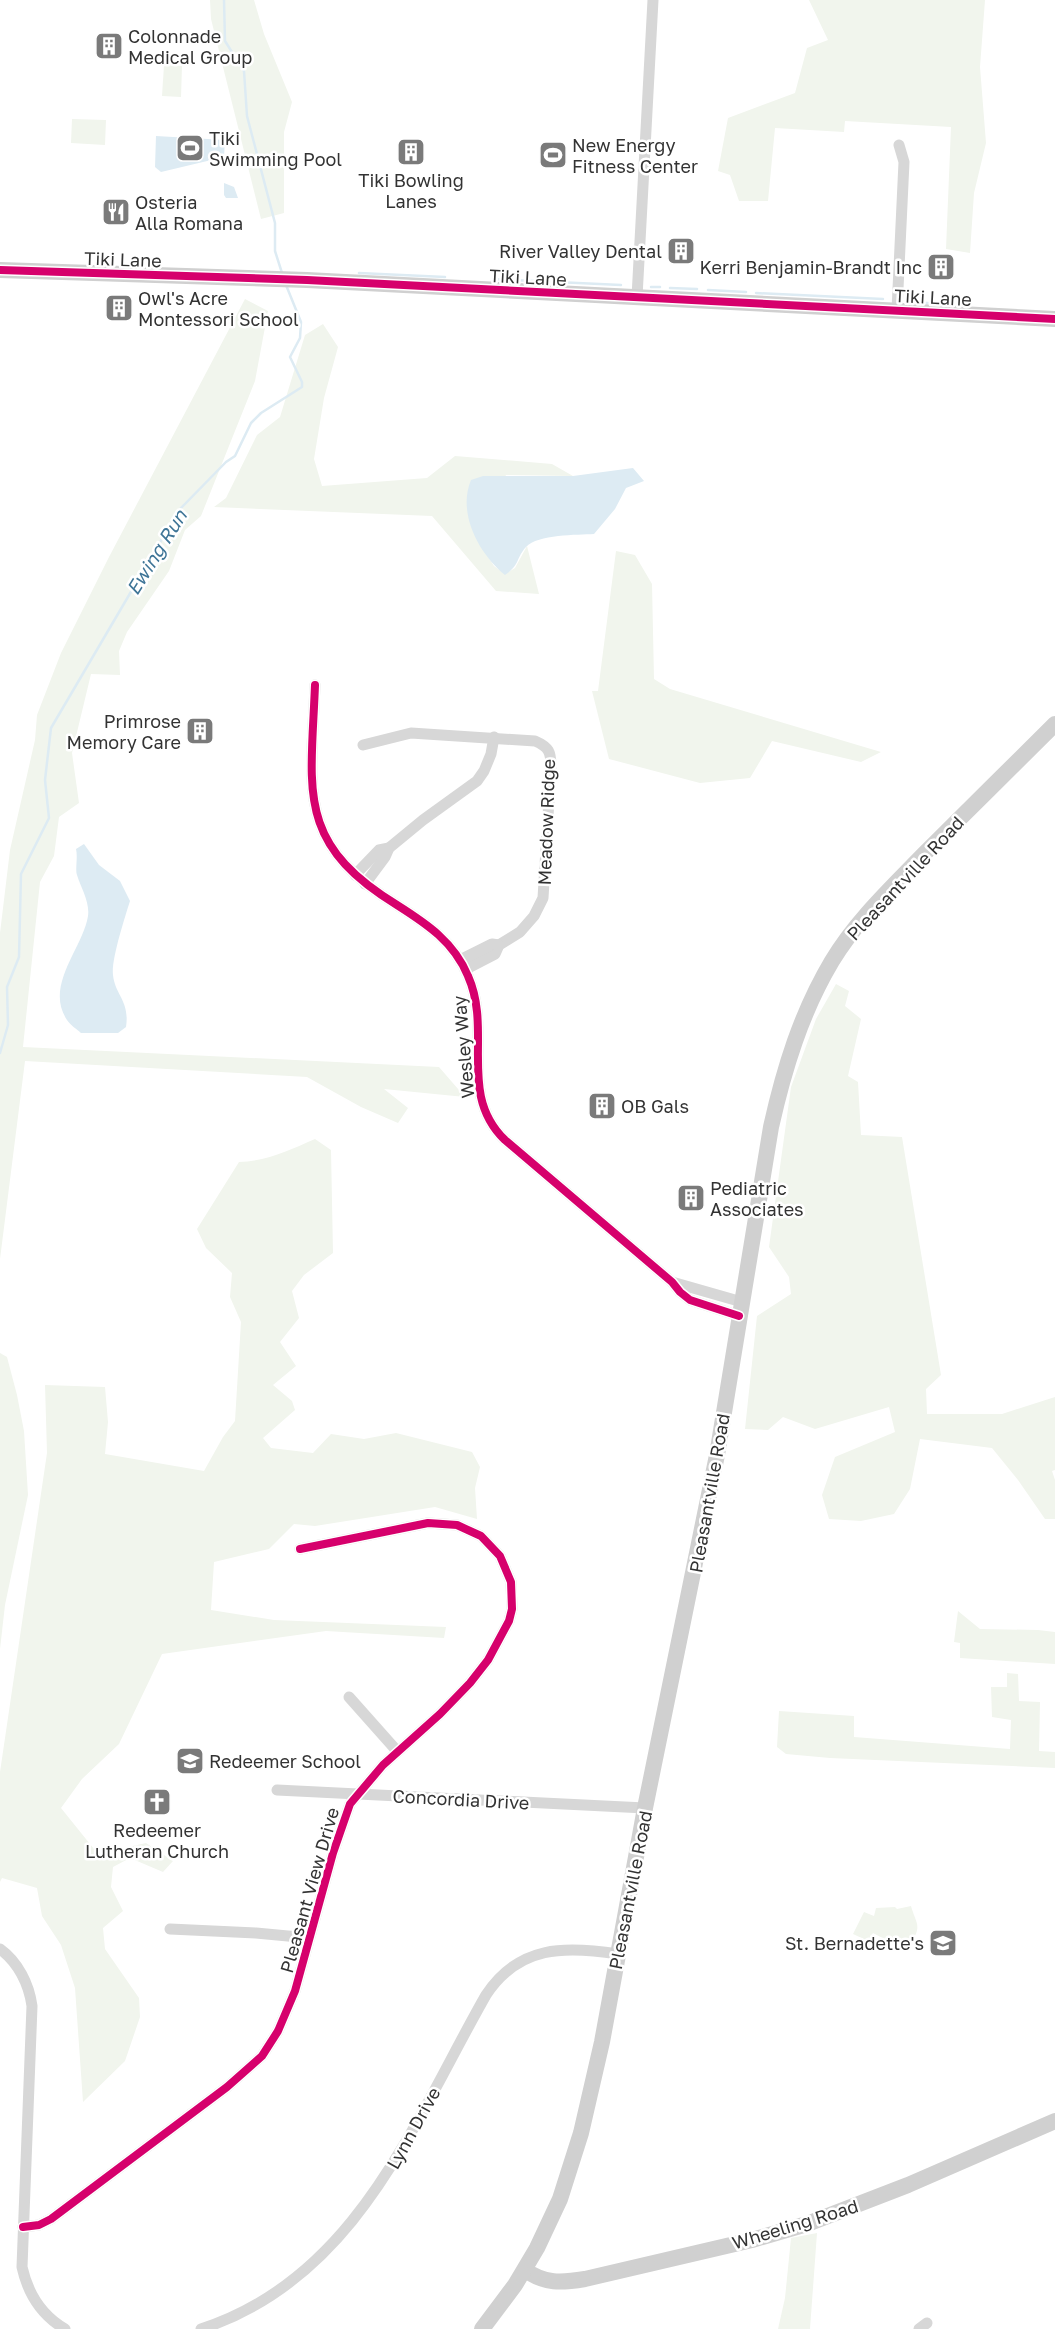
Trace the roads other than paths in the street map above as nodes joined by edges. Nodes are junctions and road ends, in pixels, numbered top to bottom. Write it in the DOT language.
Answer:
graph roads {
  1 [pos="653,0"];
  2 [pos="899,145"];
  3 [pos="0,270"];
  4 [pos="637,297"];
  5 [pos="898,310"];
  6 [pos="1055,319"];
  7 [pos="315,685"];
  8 [pos="1055,724"];
  9 [pos="494,737"];
  10 [pos="362,745"];
  11 [pos="389,848"];
  12 [pos="355,876"];
  13 [pos="365,884"];
  14 [pos="463,965"];
  15 [pos="740,1309"];
  16 [pos="300,1549"];
  17 [pos="349,1697"];
  18 [pos="397,1751"];
  19 [pos="277,1790"];
  20 [pos="356,1795"];
  21 [pos="645,1808"];
  22 [pos="170,1929"];
  23 [pos="308,1938"];
  24 [pos="0,1949"];
  25 [pos="618,1954"];
  26 [pos="1055,2122"];
  27 [pos="23,2227"];
  28 [pos="525,2270"];
  29 [pos="65,2329"];
  30 [pos="201,2329"];
  31 [pos="482,2329"];
  1 -- 4 [label="street"];
  2 -- 5 [label="street"];
  3 -- 4 [label="main road, Tiki Lane"];
  4 -- 5 [label="main road, Tiki Lane"];
  5 -- 6 [label="main road, Tiki Lane"];
  7 -- 12 [label="street, Wesley Way"];
  8 -- 15 [label="main road, Pleasantville Road"];
  9 -- 10 [label="street, Meadow Ridge"];
  9 -- 11 [label="street"];
  9 -- 14 [label="street, Meadow Ridge"];
  11 -- 12 [label="street"];
  11 -- 13 [label="street"];
  12 -- 13 [label="street, Wesley Way"];
  13 -- 14 [label="street, Wesley Way"];
  14 -- 15 [label="street, Wesley Way"];
  15 -- 21 [label="main road, Pleasantville Road"];
  16 -- 18 [label="street, Pleasant View Drive"];
  17 -- 18 [label="street"];
  18 -- 20 [label="street, Pleasant View Drive"];
  19 -- 20 [label="street, Concordia Drive"];
  20 -- 21 [label="street, Concordia Drive"];
  20 -- 23 [label="street, Pleasant View Drive"];
  21 -- 25 [label="main road, Pleasantville Road"];
  22 -- 23 [label="street"];
  23 -- 27 [label="street, Pleasant View Drive"];
  24 -- 27 [label="street"];
  25 -- 28 [label="main road, Pleasantville Road"];
  25 -- 30 [label="street, Lynn Drive"];
  26 -- 28 [label="main road, Wheeling Road"];
  27 -- 29 [label="street"];
  28 -- 31 [label="main road, Pleasantville Road"];
}
